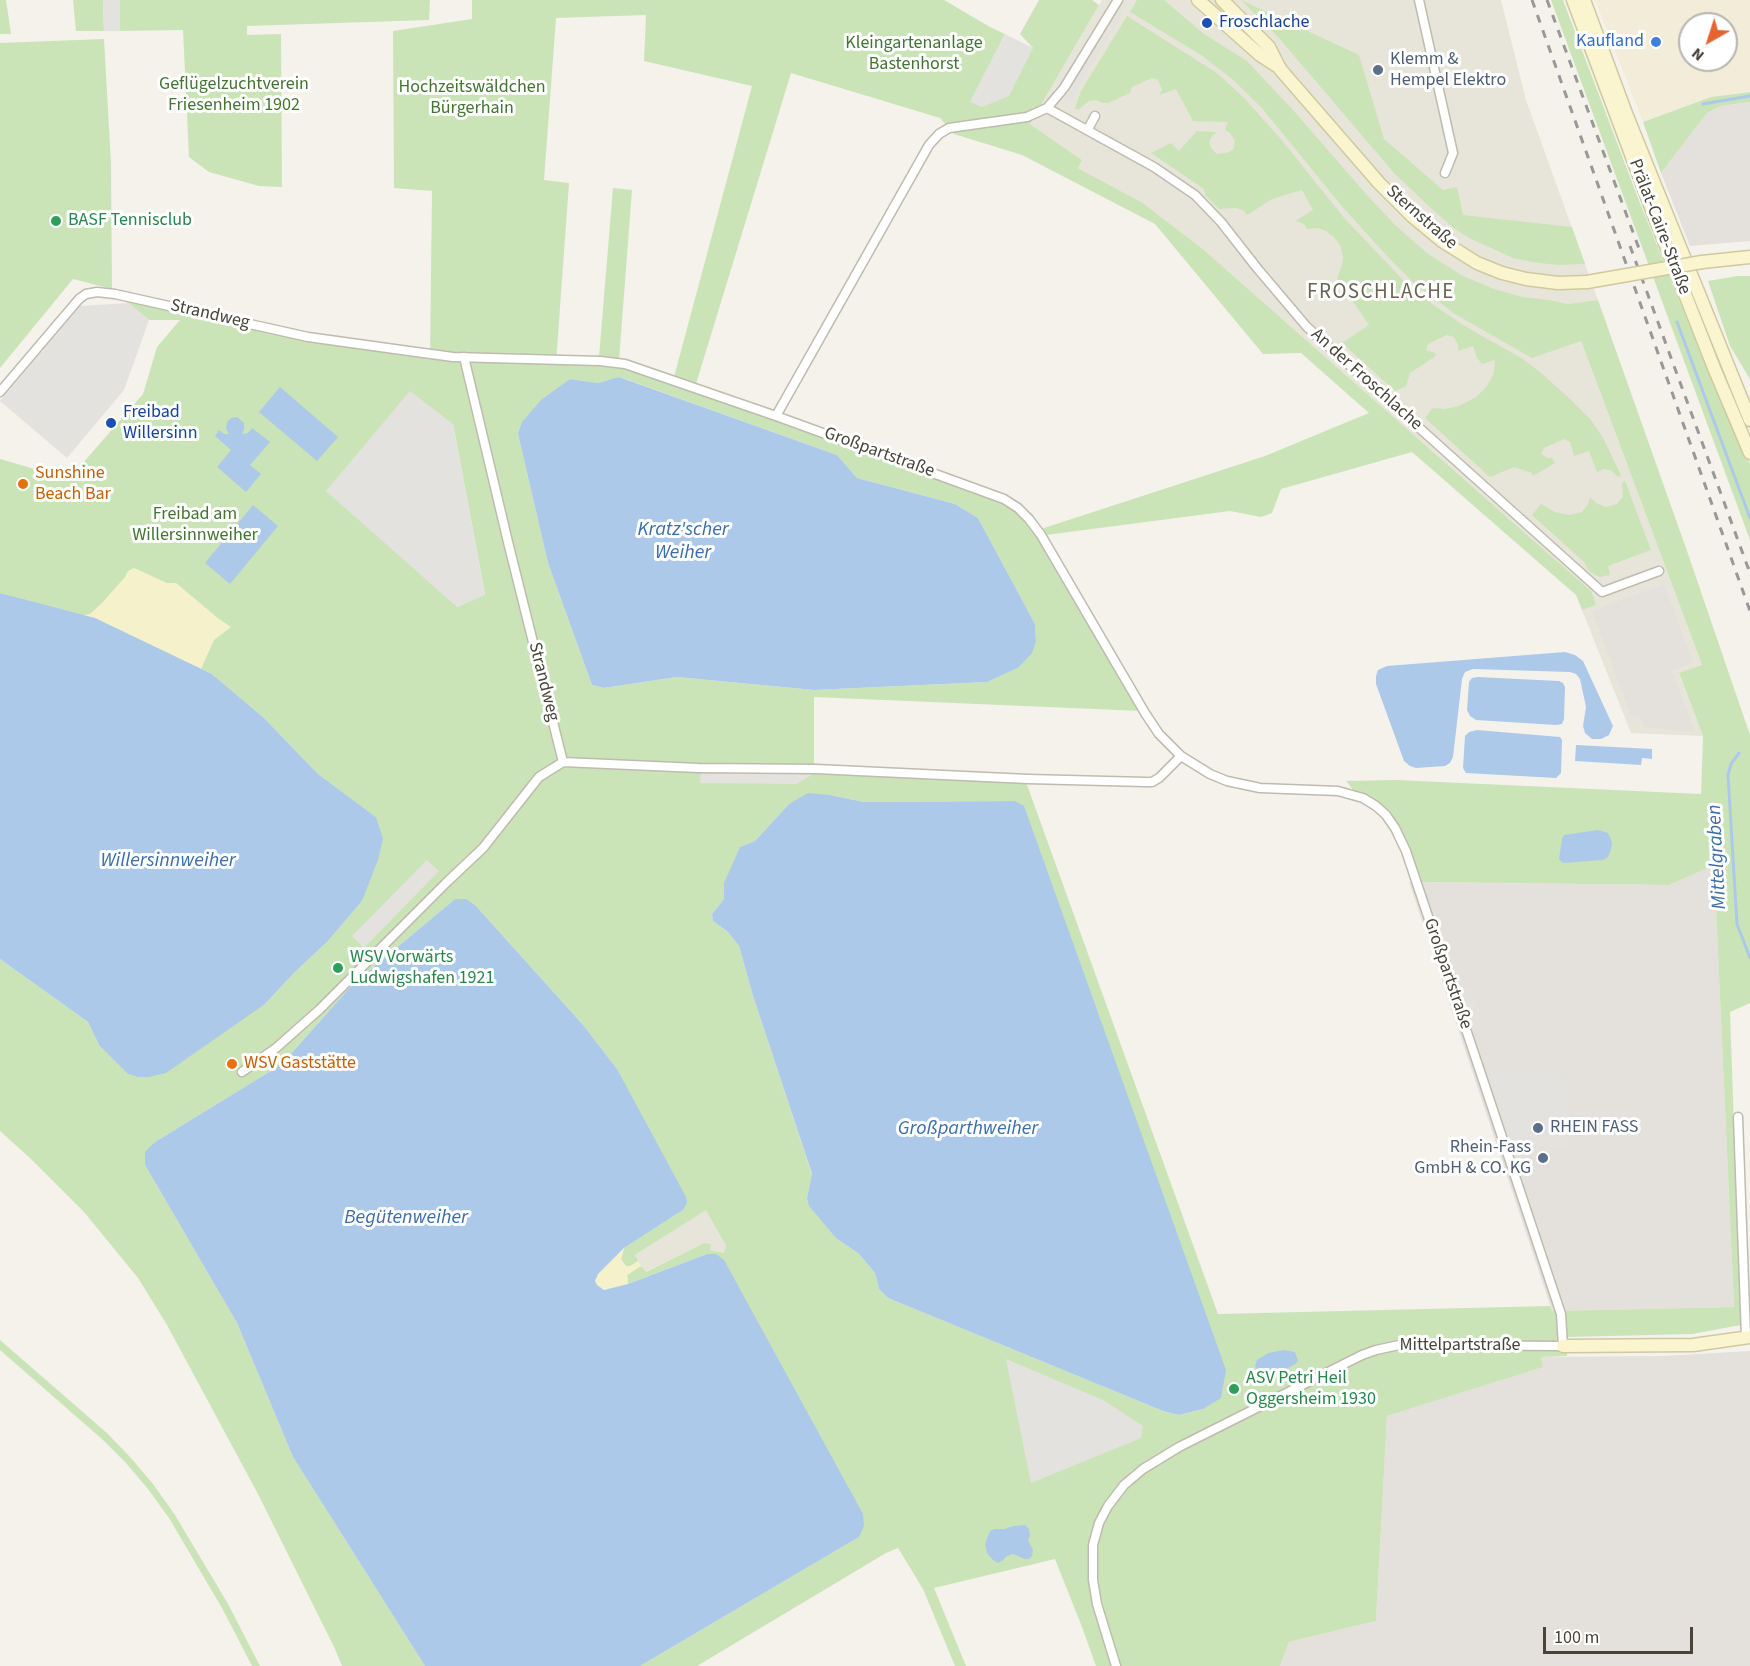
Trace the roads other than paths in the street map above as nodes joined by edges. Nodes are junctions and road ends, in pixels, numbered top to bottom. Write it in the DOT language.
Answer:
graph roads {
  1 [pos="1118,0"];
  2 [pos="1198,0"];
  3 [pos="1222,0"];
  4 [pos="1419,0"];
  5 [pos="1573,0"];
  6 [pos="1584,0"];
  7 [pos="1280,69"];
  8 [pos="1047,108"];
  9 [pos="1095,116"];
  10 [pos="1622,118"];
  11 [pos="1088,129"];
  12 [pos="1445,173"];
  13 [pos="1657,208"];
  14 [pos="1750,257"];
  15 [pos="464,357"];
  16 [pos="1727,363"];
  17 [pos="0,392"];
  18 [pos="1750,395"];
  19 [pos="776,416"];
  20 [pos="1750,420"];
  21 [pos="1750,453"];
  22 [pos="1659,571"];
  23 [pos="1181,756"];
  24 [pos="563,762"];
  25 [pos="242,1072"];
  26 [pos="1737,1117"];
  27 [pos="1748,1337"];
  28 [pos="1563,1346"];
  29 [pos="1116,1666"];
  1 -- 8 [label="street"];
  2 -- 7 [label="street, Sternstraße"];
  3 -- 7 [label="street, Sternstraße"];
  4 -- 12 [label="street"];
  5 -- 10 [label="street, Prälat-Caire-Straße"];
  6 -- 10 [label="street, Prälat-Caire-Straße"];
  7 -- 14 [label="street, Sternstraße, bridge"];
  8 -- 11 [label="street, An der Froschlache"];
  8 -- 19 [label="street"];
  9 -- 11 [label="street"];
  10 -- 13 [label="street, Prälat-Caire-Straße"];
  11 -- 22 [label="street, An der Froschlache"];
  13 -- 16 [label="street, Prälat-Caire-Straße"];
  13 -- 21 [label="street, Prälat-Caire-Straße"];
  15 -- 17 [label="street, Strandweg"];
  15 -- 19 [label="street, Strandweg"];
  15 -- 24 [label="street, Strandweg"];
  16 -- 18 [label="street"];
  16 -- 20 [label="street, Prälat-Caire-Straße"];
  19 -- 23 [label="street, Großpartstraße"];
  23 -- 24 [label="street"];
  23 -- 28 [label="street, Großpartstraße"];
  24 -- 25 [label="street"];
  26 -- 27 [label="street"];
  27 -- 28 [label="street, Mittelpartstraße"];
  28 -- 29 [label="street, Mittelpartstraße"];
}
